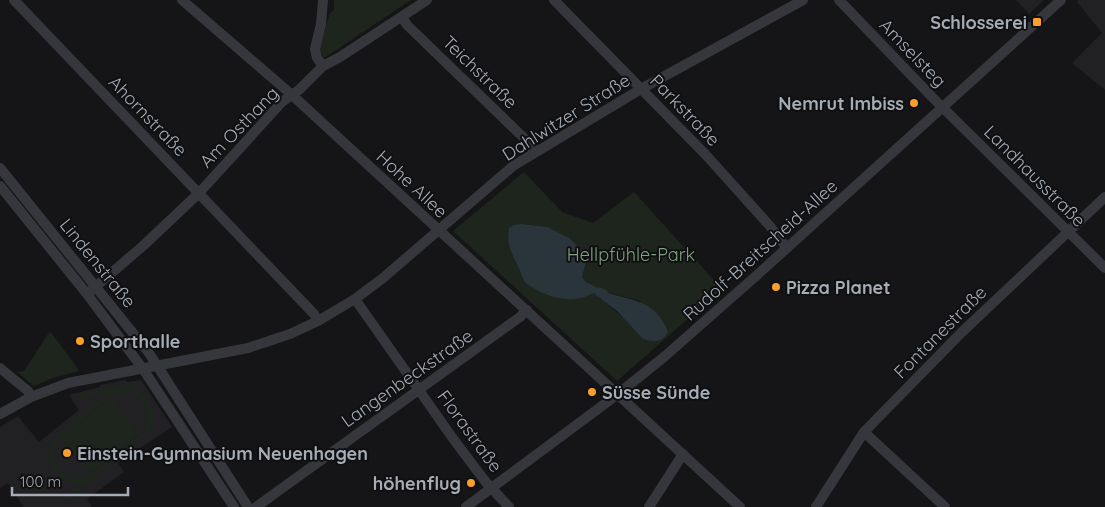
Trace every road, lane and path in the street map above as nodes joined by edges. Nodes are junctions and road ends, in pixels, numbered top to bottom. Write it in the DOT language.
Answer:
graph roads {
  1 [pos="14,0"];
  2 [pos="182,0"];
  3 [pos="324,0"];
  4 [pos="428,0"];
  5 [pos="554,0"];
  6 [pos="803,0"];
  7 [pos="839,0"];
  8 [pos="1061,0"];
  9 [pos="402,17"];
  10 [pos="323,66"];
  11 [pos="642,88"];
  12 [pos="292,95"];
  13 [pos="942,107"];
  14 [pos="535,151"];
  15 [pos="0,168"];
  16 [pos="0,186"];
  17 [pos="199,193"];
  18 [pos="1105,197"];
  19 [pos="438,230"];
  20 [pos="1068,232"];
  21 [pos="787,248"];
  22 [pos="1105,268"];
  23 [pos="92,291"];
  24 [pos="355,299"];
  25 [pos="527,310"];
  26 [pos="318,321"];
  27 [pos="157,366"];
  28 [pos="0,368"];
  29 [pos="144,369"];
  30 [pos="420,390"];
  31 [pos="618,394"];
  32 [pos="31,397"];
  33 [pos="0,414"];
  34 [pos="864,432"];
  35 [pos="683,454"];
  36 [pos="491,488"];
  37 [pos="234,507"];
  38 [pos="248,507"];
  39 [pos="256,507"];
  40 [pos="466,507"];
  41 [pos="509,507"];
  42 [pos="649,507"];
  43 [pos="740,507"];
  44 [pos="816,507"];
  45 [pos="945,507"];
  1 -- 17 [label="street, Ahornstraße"];
  2 -- 12 [label="street, Hohe Allee"];
  3 -- 10 [label="street"];
  4 -- 9 [label="street, Am Osthang"];
  5 -- 11 [label="street, Parkstraße"];
  6 -- 11 [label="street, Dahlwitzer Straße"];
  7 -- 13 [label="street, Amselsteg"];
  8 -- 13 [label="street, Rudolf-Breitscheid-Allee"];
  9 -- 10 [label="street, Am Osthang"];
  9 -- 14 [label="street, Teichstraße"];
  10 -- 12 [label="street, Am Osthang"];
  11 -- 14 [label="street, Dahlwitzer Straße"];
  11 -- 21 [label="street, Parkstraße"];
  12 -- 17 [label="street, Am Osthang"];
  12 -- 19 [label="street, Hohe Allee"];
  13 -- 20 [label="street, Landhausstraße"];
  13 -- 21 [label="street, Rudolf-Breitscheid-Allee"];
  14 -- 19 [label="street, Dahlwitzer Straße"];
  15 -- 23 [label="street, Lindenstraße"];
  16 -- 23 [label="street, Lindenstraße"];
  17 -- 23 [label="street, Am Osthang"];
  17 -- 26 [label="street, Ahornstraße"];
  18 -- 20 [label="street, Fontanestraße"];
  19 -- 24 [label="street, Dahlwitzer Straße"];
  19 -- 25 [label="street, Hohe Allee"];
  20 -- 22 [label="street, Landhausstraße"];
  20 -- 34 [label="street, Fontanestraße"];
  21 -- 31 [label="street, Rudolf-Breitscheid-Allee"];
  23 -- 27 [label="street, Lindenstraße"];
  23 -- 29 [label="street, Lindenstraße"];
  24 -- 26 [label="street, Dahlwitzer Straße"];
  24 -- 30 [label="street, Florastraße"];
  25 -- 30 [label="street, Langenbeckstraße"];
  25 -- 31 [label="street, Hohe Allee"];
  26 -- 27 [label="street, Dahlwitzer Straße"];
  27 -- 29 [label="street, Dahlwitzer Straße"];
  27 -- 38 [label="street, Lindenstraße"];
  28 -- 32 [label="street"];
  29 -- 32 [label="street, Dahlwitzer Straße"];
  29 -- 37 [label="street, Lindenstraße"];
  30 -- 36 [label="street, Florastraße"];
  30 -- 39 [label="street, Langenbeckstraße"];
  31 -- 35 [label="street, Hohe Allee"];
  31 -- 36 [label="street, Rudolf-Breitscheid-Allee"];
  32 -- 33 [label="street, Dahlwitzer Straße"];
  34 -- 44 [label="street, Fontanestraße"];
  34 -- 45 [label="street"];
  35 -- 42 [label="street"];
  35 -- 43 [label="street, Hohe Allee"];
  36 -- 40 [label="street, Rudolf-Breitscheid-Allee"];
  36 -- 41 [label="street, Florastraße"];
}
